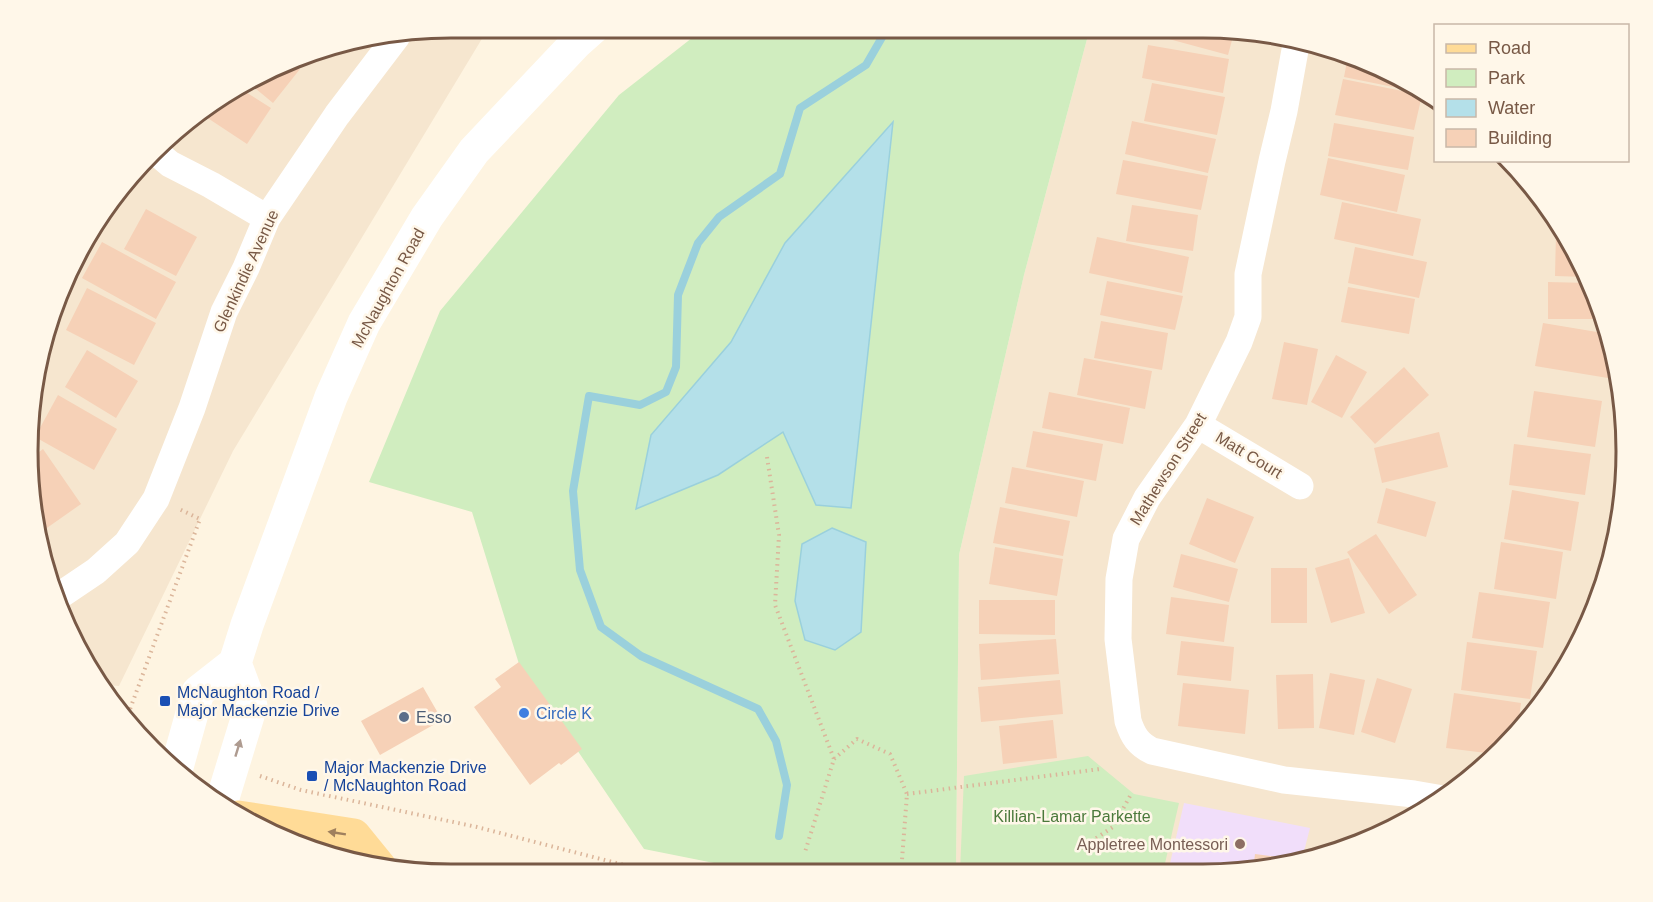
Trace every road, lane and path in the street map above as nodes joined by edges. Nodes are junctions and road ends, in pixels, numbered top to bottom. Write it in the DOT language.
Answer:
graph roads {
  1 [pos="582,38"];
  2 [pos="393,42"];
  3 [pos="1295,48"];
  4 [pos="161,157"];
  5 [pos="267,218"];
  6 [pos="1197,425"];
  7 [pos="767,457"];
  8 [pos="1300,486"];
  9 [pos="156,499"];
  10 [pos="63,593"];
  11 [pos="235,663"];
  12 [pos="129,711"];
  13 [pos="834,759"];
  14 [pos="178,762"];
  15 [pos="1101,769"];
  16 [pos="261,776"];
  17 [pos="907,794"];
  18 [pos="223,796"];
  19 [pos="1130,796"];
  20 [pos="1429,797"];
  21 [pos="268,822"];
  22 [pos="1081,848"];
  23 [pos="805,852"];
  24 [pos="372,857"];
  25 [pos="620,864"];
  26 [pos="902,864"];
  1 -- 11 [label="street, McNaughton Road"];
  2 -- 5 [label="street, Glenkindie Avenue"];
  3 -- 6 [label="street, Mathewson Street"];
  4 -- 5 [label="street"];
  5 -- 9 [label="street, Glenkindie Avenue"];
  6 -- 8 [label="street, Matt Court"];
  6 -- 20 [label="street, Mathewson Street"];
  7 -- 13 [label="path"];
  9 -- 10 [label="street, Glenkindie Avenue"];
  9 -- 12 [label="path"];
  11 -- 14 [label="street"];
  18 -- 11 [label="street, one-way"];
  13 -- 17 [label="path"];
  13 -- 23 [label="path"];
  15 -- 17 [label="path"];
  16 -- 25 [label="path"];
  17 -- 26 [label="path"];
  19 -- 22 [label="path"];
  24 -- 21 [label="main road, one-way"];
}
